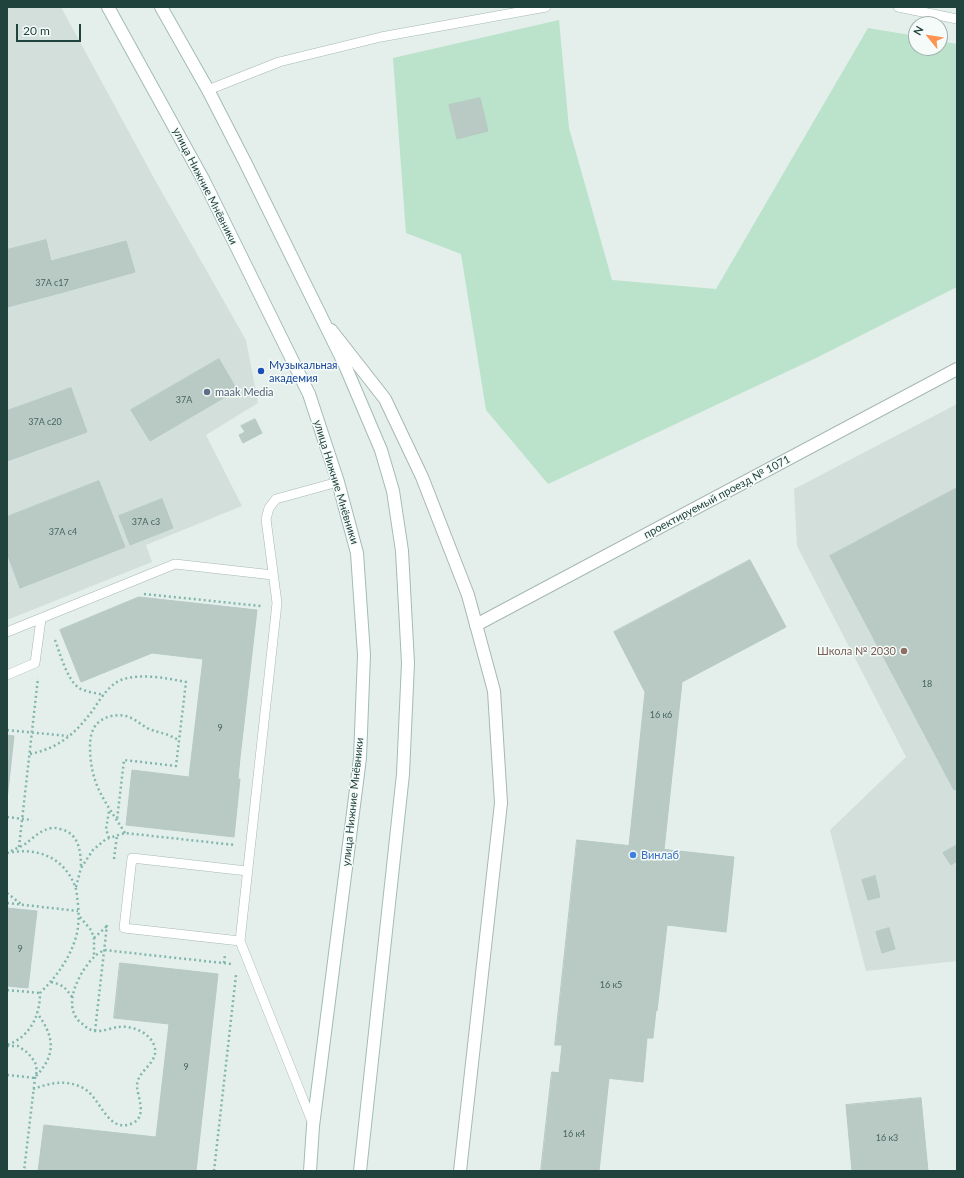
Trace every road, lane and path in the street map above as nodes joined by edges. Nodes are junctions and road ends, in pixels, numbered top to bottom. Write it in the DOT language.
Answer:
graph roads {
  1 [pos="108,7"];
  2 [pos="161,7"];
  3 [pos="546,7"];
  4 [pos="898,7"];
  5 [pos="957,19"];
  6 [pos="208,90"];
  7 [pos="323,320"];
  8 [pos="957,369"];
  9 [pos="338,482"];
  10 [pos="273,574"];
  11 [pos="140,593"];
  12 [pos="277,608"];
  13 [pos="40,619"];
  14 [pos="476,625"];
  15 [pos="7,632"];
  16 [pos="52,634"];
  17 [pos="7,675"];
  18 [pos="38,675"];
  19 [pos="104,695"];
  20 [pos="7,730"];
  21 [pos="32,732"];
  22 [pos="69,736"];
  23 [pos="179,740"];
  24 [pos="30,754"];
  25 [pos="109,810"];
  26 [pos="7,818"];
  27 [pos="22,819"];
  28 [pos="32,820"];
  29 [pos="117,820"];
  30 [pos="125,832"];
  31 [pos="117,835"];
  32 [pos="109,838"];
  33 [pos="237,845"];
  34 [pos="19,847"];
  35 [pos="7,853"];
  36 [pos="114,864"];
  37 [pos="81,868"];
  38 [pos="247,871"];
  39 [pos="76,887"];
  40 [pos="7,893"];
  41 [pos="7,903"];
  42 [pos="22,904"];
  43 [pos="78,911"];
  44 [pos="80,917"];
  45 [pos="108,918"];
  46 [pos="107,926"];
  47 [pos="94,938"];
  48 [pos="240,941"];
  49 [pos="104,950"];
  50 [pos="94,956"];
  51 [pos="236,972"];
  52 [pos="51,982"];
  53 [pos="7,990"];
  54 [pos="40,993"];
  55 [pos="72,997"];
  56 [pos="37,1013"];
  57 [pos="95,1031"];
  58 [pos="7,1045"];
  59 [pos="7,1075"];
  60 [pos="35,1078"];
  61 [pos="33,1089"];
  62 [pos="313,1126"];
  63 [pos="24,1171"];
  64 [pos="214,1171"];
  65 [pos="310,1171"];
  66 [pos="360,1171"];
  67 [pos="460,1171"];
  1 -- 9 [label="main road, улица Нижние Мнёвники"];
  2 -- 6 [label="main road"];
  3 -- 6 [label="lane"];
  4 -- 5 [label="lane"];
  6 -- 7 [label="main road"];
  7 -- 14 [label="main road"];
  7 -- 66 [label="main road"];
  8 -- 14 [label="main road, проектируемый проезд № 1071"];
  9 -- 10 [label="lane"];
  9 -- 62 [label="main road, улица Нижние Мнёвники"];
  10 -- 12 [label="lane"];
  10 -- 13 [label="lane"];
  11 -- 12 [label="path"];
  12 -- 38 [label="lane"];
  13 -- 15 [label="lane"];
  13 -- 17 [label="lane"];
  14 -- 67 [label="main road"];
  16 -- 19 [label="path"];
  18 -- 21 [label="path"];
  19 -- 22 [label="path"];
  19 -- 23 [label="path"];
  20 -- 21 [label="path"];
  21 -- 22 [label="path"];
  21 -- 24 [label="path"];
  22 -- 24 [label="path"];
  23 -- 25 [label="path"];
  23 -- 29 [label="path"];
  24 -- 27 [label="path"];
  25 -- 29 [label="path"];
  25 -- 32 [label="path"];
  26 -- 27 [label="path"];
  27 -- 28 [label="path"];
  27 -- 34 [label="path"];
  29 -- 30 [label="path"];
  30 -- 31 [label="path"];
  30 -- 33 [label="path"];
  31 -- 32 [label="path"];
  31 -- 36 [label="path"];
  32 -- 37 [label="path"];
  34 -- 35 [label="path"];
  34 -- 37 [label="path"];
  35 -- 39 [label="path"];
  37 -- 39 [label="path"];
  38 -- 48 [label="lane"];
  38 -- 48 [label="lane"];
  39 -- 43 [label="path"];
  40 -- 42 [label="path"];
  41 -- 42 [label="path"];
  42 -- 43 [label="path"];
  43 -- 44 [label="path"];
  44 -- 47 [label="path"];
  44 -- 52 [label="path"];
  45 -- 46 [label="path"];
  46 -- 47 [label="path"];
  46 -- 49 [label="path"];
  47 -- 50 [label="path"];
  48 -- 49 [label="path"];
  48 -- 62 [label="lane"];
  49 -- 50 [label="path"];
  49 -- 57 [label="path"];
  50 -- 55 [label="path"];
  51 -- 64 [label="path"];
  52 -- 54 [label="path"];
  52 -- 55 [label="path"];
  53 -- 54 [label="path"];
  54 -- 56 [label="path"];
  55 -- 57 [label="path"];
  56 -- 58 [label="path"];
  56 -- 60 [label="path"];
  57 -- 61 [label="path"];
  58 -- 60 [label="path"];
  59 -- 60 [label="path"];
  60 -- 61 [label="path"];
  61 -- 63 [label="path"];
  62 -- 65 [label="main road, улица Нижние Мнёвники"];
}
